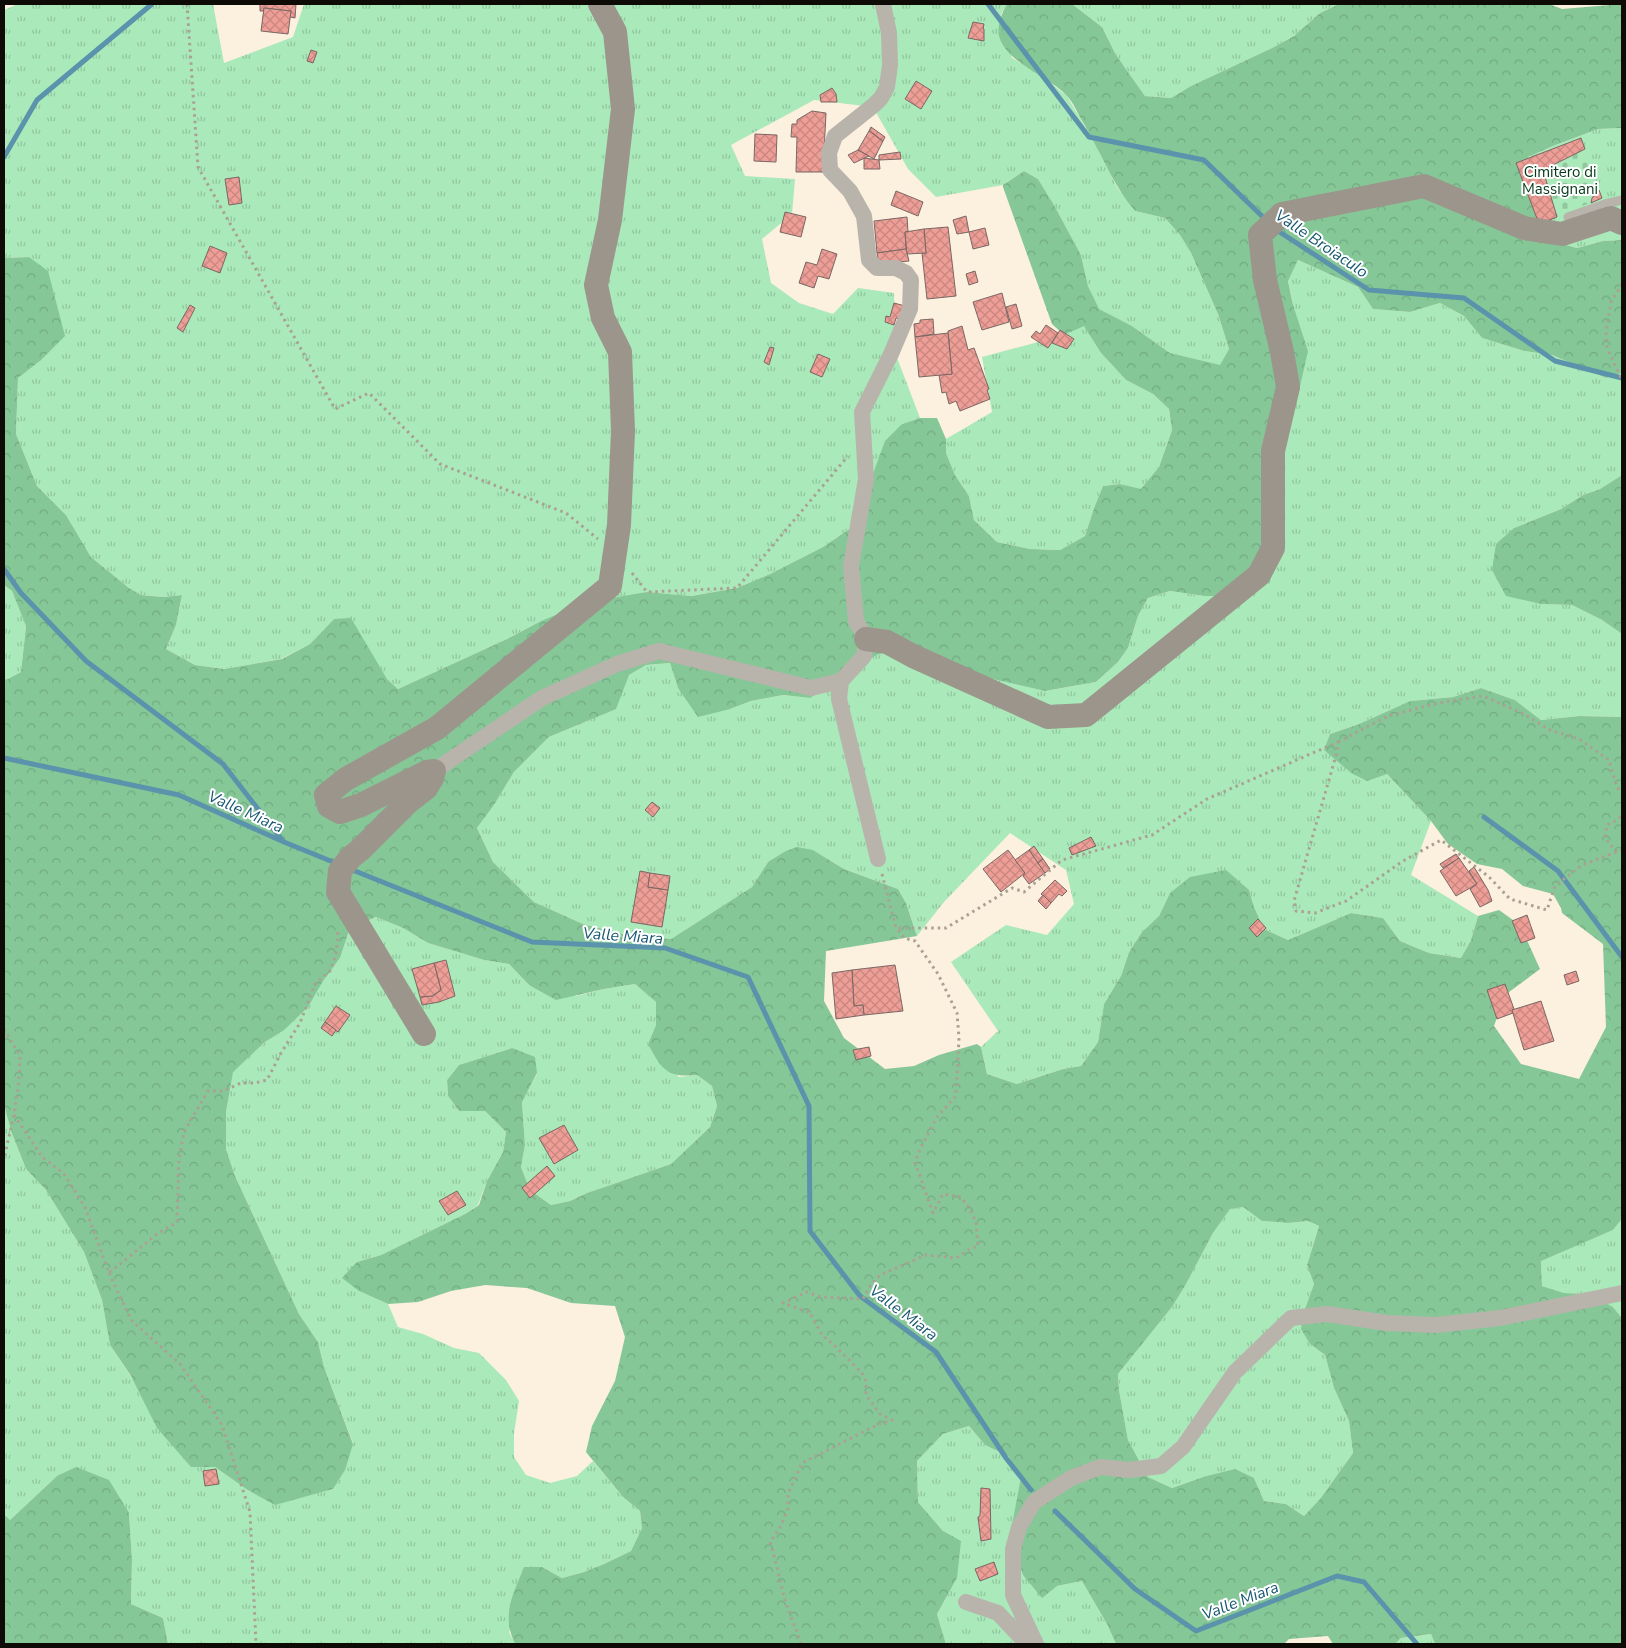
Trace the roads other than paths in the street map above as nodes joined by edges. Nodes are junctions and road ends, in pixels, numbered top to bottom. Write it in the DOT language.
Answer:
graph roads {
  1 [pos="600,4"];
  2 [pos="883,4"];
  3 [pos="1622,200"];
  4 [pos="1568,217"];
  5 [pos="1622,223"];
  6 [pos="866,639"];
  7 [pos="841,681"];
  8 [pos="434,771"];
  9 [pos="878,860"];
  10 [pos="424,1034"];
  11 [pos="1622,1293"];
  12 [pos="966,1602"];
  13 [pos="1027,1644"];
  14 [pos="1036,1644"];
  1 -- 8 [label="street"];
  2 -- 6 [label="street"];
  3 -- 4 [label="lane"];
  5 -- 6 [label="street"];
  6 -- 7 [label="street"];
  7 -- 8 [label="street"];
  7 -- 9 [label="street"];
  8 -- 10 [label="street"];
  11 -- 14 [label="street"];
  12 -- 13 [label="street"];
}
